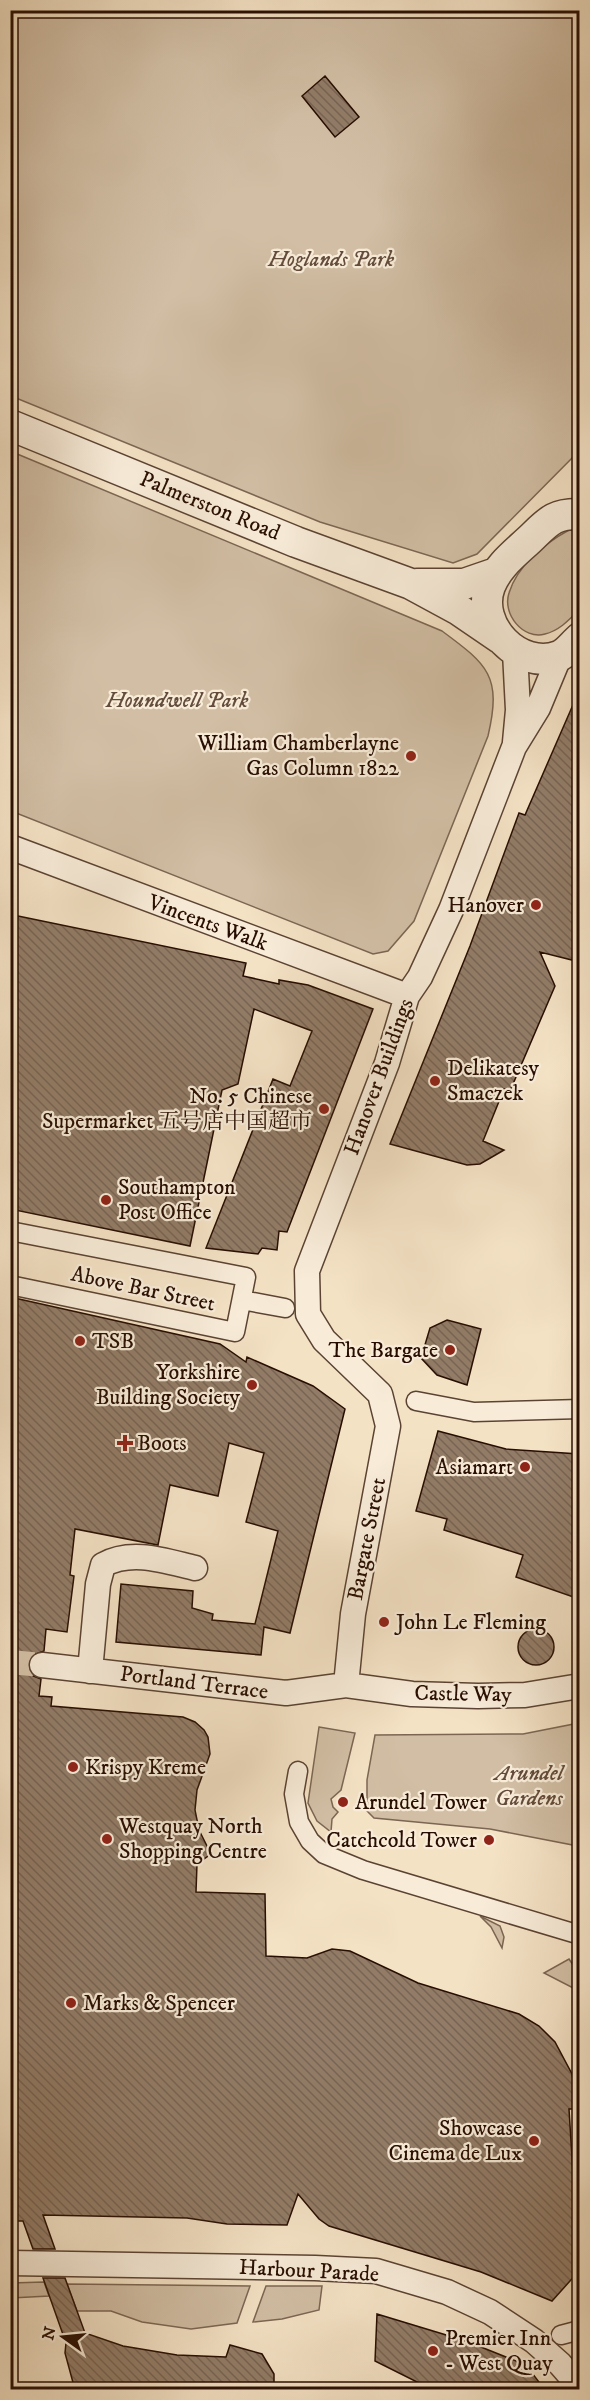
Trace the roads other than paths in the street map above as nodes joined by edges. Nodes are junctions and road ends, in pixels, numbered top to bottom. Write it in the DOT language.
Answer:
graph roads {
  1 [pos="10,424"];
  2 [pos="574,506"];
  3 [pos="496,573"];
  4 [pos="411,584"];
  5 [pos="507,645"];
  6 [pos="570,647"];
  7 [pos="514,747"];
  8 [pos="10,847"];
  9 [pos="407,996"];
  10 [pos="10,1231"];
  11 [pos="10,1285"];
  12 [pos="242,1300"];
  13 [pos="285,1308"];
  14 [pos="380,1394"];
  15 [pos="417,1401"];
  16 [pos="579,1409"];
  17 [pos="195,1568"];
  18 [pos="42,1665"];
  19 [pos="90,1671"];
  20 [pos="346,1685"];
  21 [pos="579,1686"];
  22 [pos="291,1775"];
  23 [pos="579,1935"];
  24 [pos="10,2264"];
  25 [pos="579,2330"];
  26 [pos="561,2335"];
  27 [pos="577,2386"];
  1 -- 4 [label="street, Palmerston Road"];
  2 -- 3 [label="street"];
  3 -- 4 [label="street, Palmerston Road"];
  3 -- 5 [label="street"];
  4 -- 5 [label="street, Palmerston Road"];
  5 -- 6 [label="street"];
  5 -- 7 [label="street, Hanover Buildings"];
  6 -- 7 [label="street, Hanover Buildings"];
  7 -- 9 [label="street, Hanover Buildings"];
  8 -- 9 [label="street, Vincents Walk"];
  9 -- 14 [label="street, Hanover Buildings"];
  10 -- 12 [label="street, Above Bar Street"];
  11 -- 12 [label="street, Above Bar Street"];
  12 -- 13 [label="street, Above Bar Street"];
  14 -- 20 [label="street, Bargate Street"];
  15 -- 16 [label="street"];
  17 -- 19 [label="street"];
  18 -- 19 [label="street, Portland Terrace"];
  19 -- 20 [label="street, Portland Terrace"];
  20 -- 21 [label="street, Castle Way"];
  22 -- 23 [label="street"];
  24 -- 27 [label="street, Harbour Parade"];
  25 -- 26 [label="street"];
}
